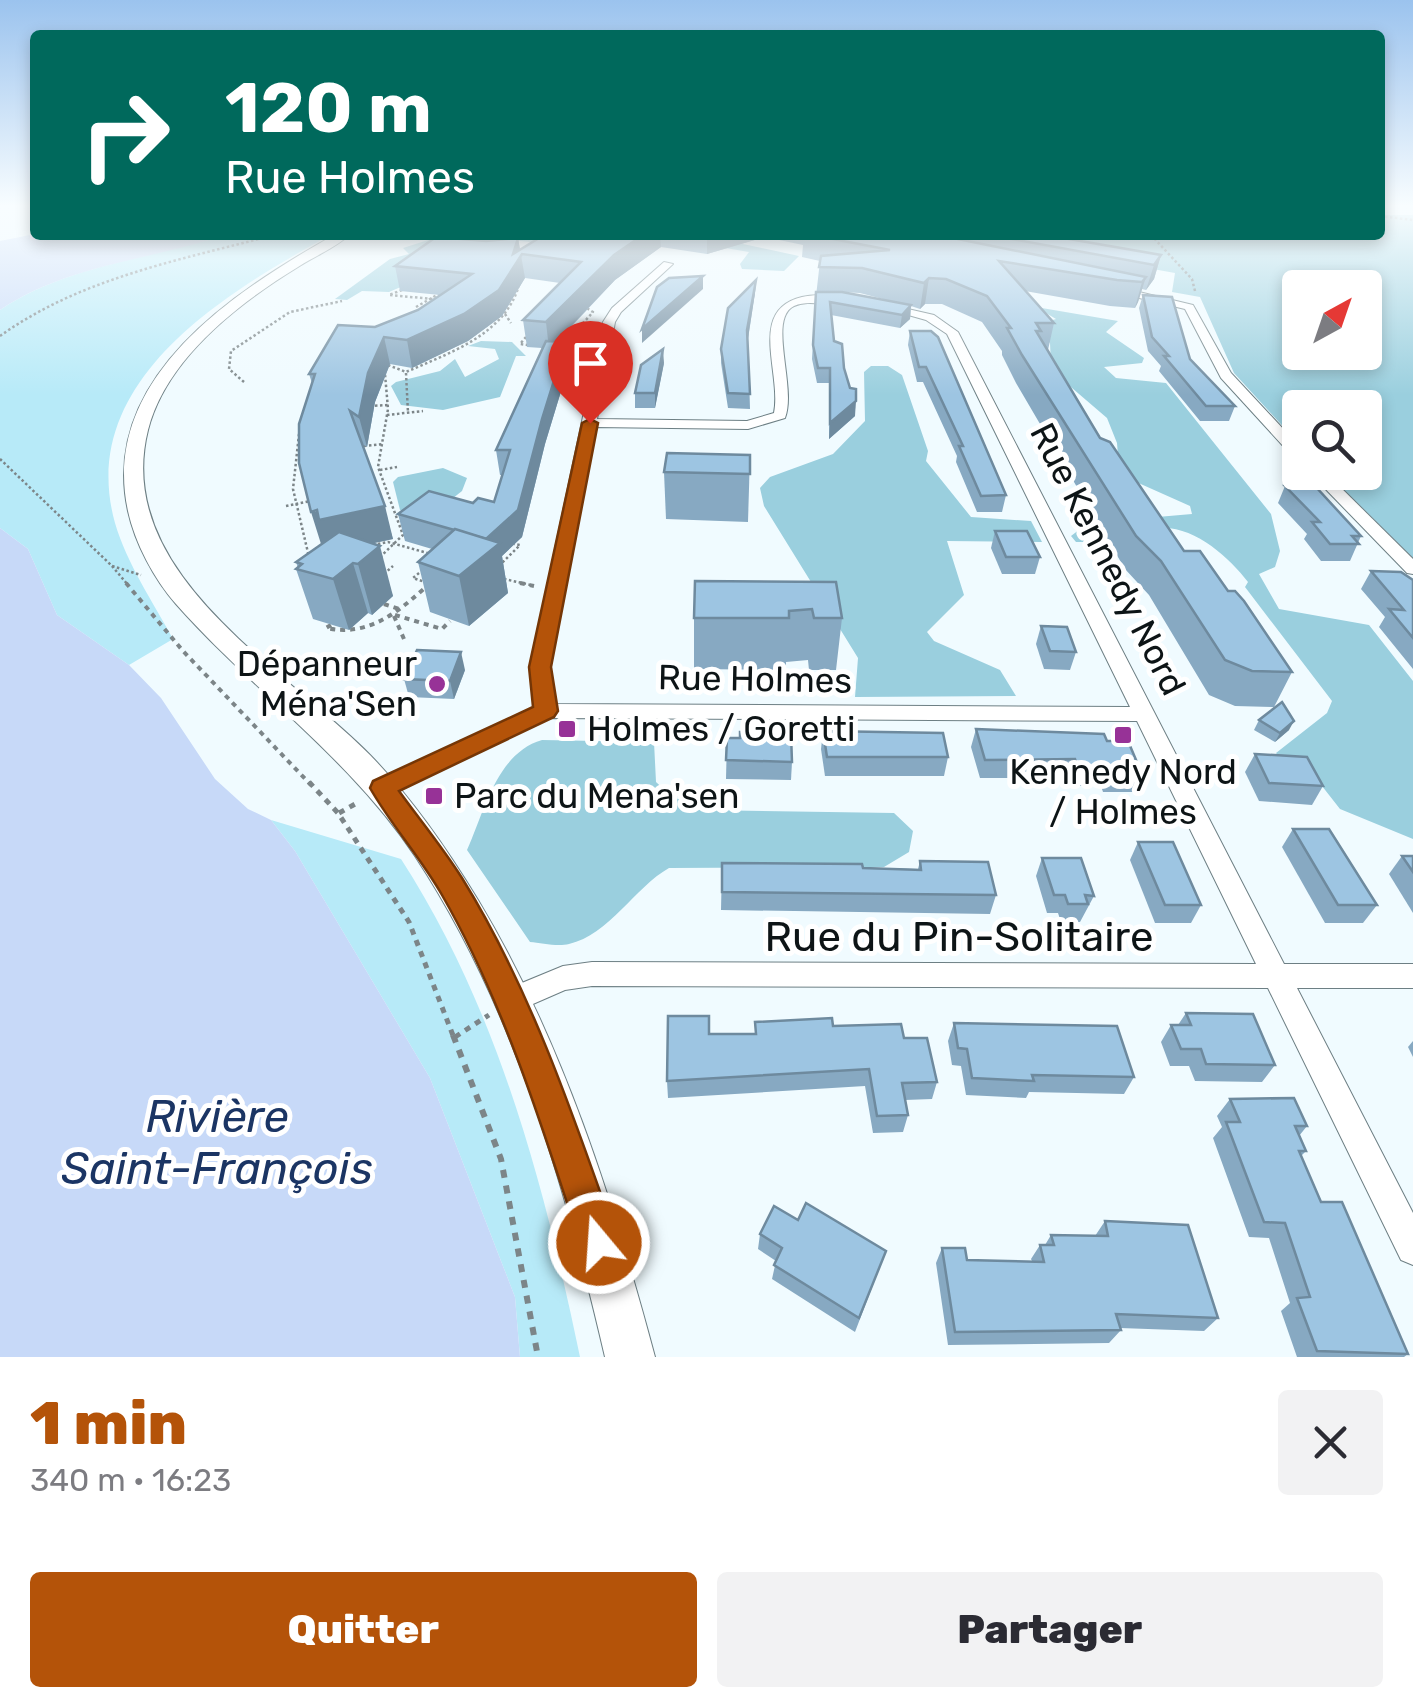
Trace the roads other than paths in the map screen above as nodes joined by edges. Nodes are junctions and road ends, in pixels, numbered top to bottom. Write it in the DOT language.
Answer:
graph roads {
  1 [pos="291,268"];
  2 [pos="663,268"];
  3 [pos="1091,285"];
  4 [pos="854,302"];
  5 [pos="872,305"];
  6 [pos="590,423"];
  7 [pos="1282,436"];
  8 [pos="1334,490"];
  9 [pos="1413,569"];
  10 [pos="546,711"];
  11 [pos="1144,714"];
  12 [pos="382,788"];
  13 [pos="1413,976"];
  14 [pos="1276,977"];
  15 [pos="510,1002"];
  16 [pos="1413,1248"];
  17 [pos="630,1357"];
  1 -- 12 [label="street"];
  2 -- 6 [label="street"];
  3 -- 7 [label="street"];
  4 -- 6 [label="street"];
  5 -- 11 [label="street, Rue Kennedy Nord"];
  6 -- 10 [label="street"];
  8 -- 9 [label="street"];
  10 -- 11 [label="street, Rue Holmes"];
  10 -- 12 [label="street, Rue Holmes"];
  11 -- 14 [label="street, Rue Kennedy Nord"];
  12 -- 15 [label="street"];
  13 -- 14 [label="street, Rue du Pin-Solitaire"];
  14 -- 15 [label="street, Rue du Pin-Solitaire"];
  14 -- 16 [label="street, Rue Kennedy Nord"];
  15 -- 17 [label="street"];
}
